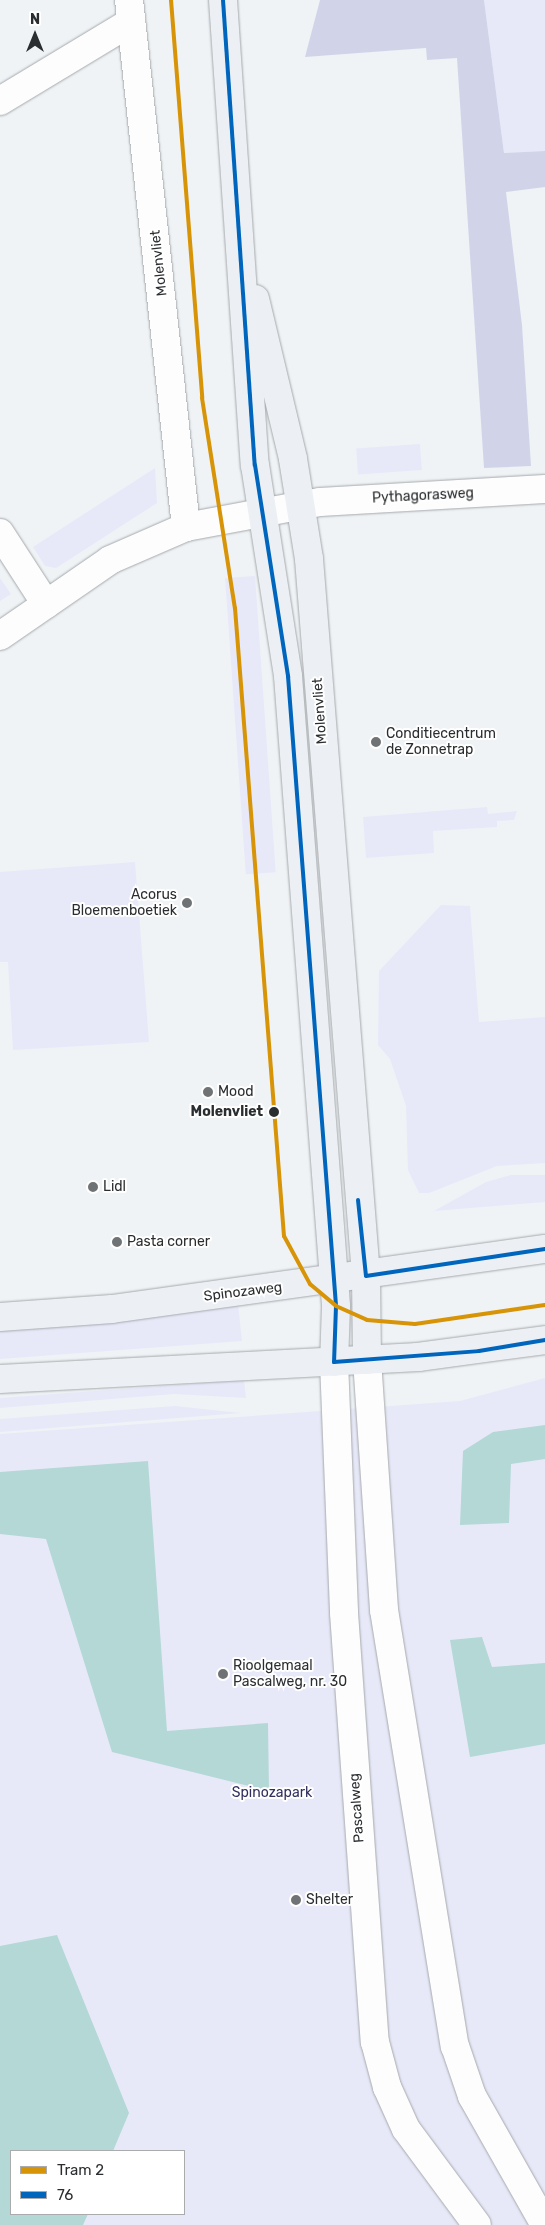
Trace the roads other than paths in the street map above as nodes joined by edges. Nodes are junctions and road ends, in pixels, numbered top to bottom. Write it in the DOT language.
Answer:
graph roads {
  1 [pos="223,0"];
  2 [pos="130,11"];
  3 [pos="0,101"];
  4 [pos="244,264"];
  5 [pos="545,489"];
  6 [pos="302,504"];
  7 [pos="262,511"];
  8 [pos="186,527"];
  9 [pos="0,533"];
  10 [pos="46,604"];
  11 [pos="0,636"];
  12 [pos="545,1249"];
  13 [pos="366,1276"];
  14 [pos="333,1280"];
  15 [pos="0,1317"];
  16 [pos="545,1340"];
  17 [pos="367,1360"];
  18 [pos="334,1362"];
  19 [pos="0,1379"];
  20 [pos="477,2225"];
  21 [pos="544,2225"];
  1 -- 4 [label="main road, Molenvliet"];
  2 -- 3 [label="street"];
  2 -- 8 [label="street, Molenvliet"];
  4 -- 6 [label="main road, Molenvliet"];
  4 -- 7 [label="main road, Molenvliet"];
  5 -- 6 [label="street, Pythagorasweg"];
  6 -- 7 [label="street"];
  6 -- 13 [label="main road, Molenvliet"];
  7 -- 8 [label="street"];
  7 -- 14 [label="main road, Molenvliet"];
  8 -- 10 [label="street"];
  9 -- 10 [label="street"];
  10 -- 11 [label="street"];
  12 -- 13 [label="main road, Spinozaweg"];
  13 -- 14 [label="main road, Spinozaweg"];
  13 -- 17 [label="main road, Molenvliet"];
  14 -- 15 [label="main road, Spinozaweg"];
  14 -- 18 [label="main road, Molenvliet"];
  16 -- 17 [label="main road"];
  17 -- 18 [label="main road"];
  17 -- 21 [label="street"];
  18 -- 19 [label="main road"];
  18 -- 20 [label="street, Pascalweg"];
}
